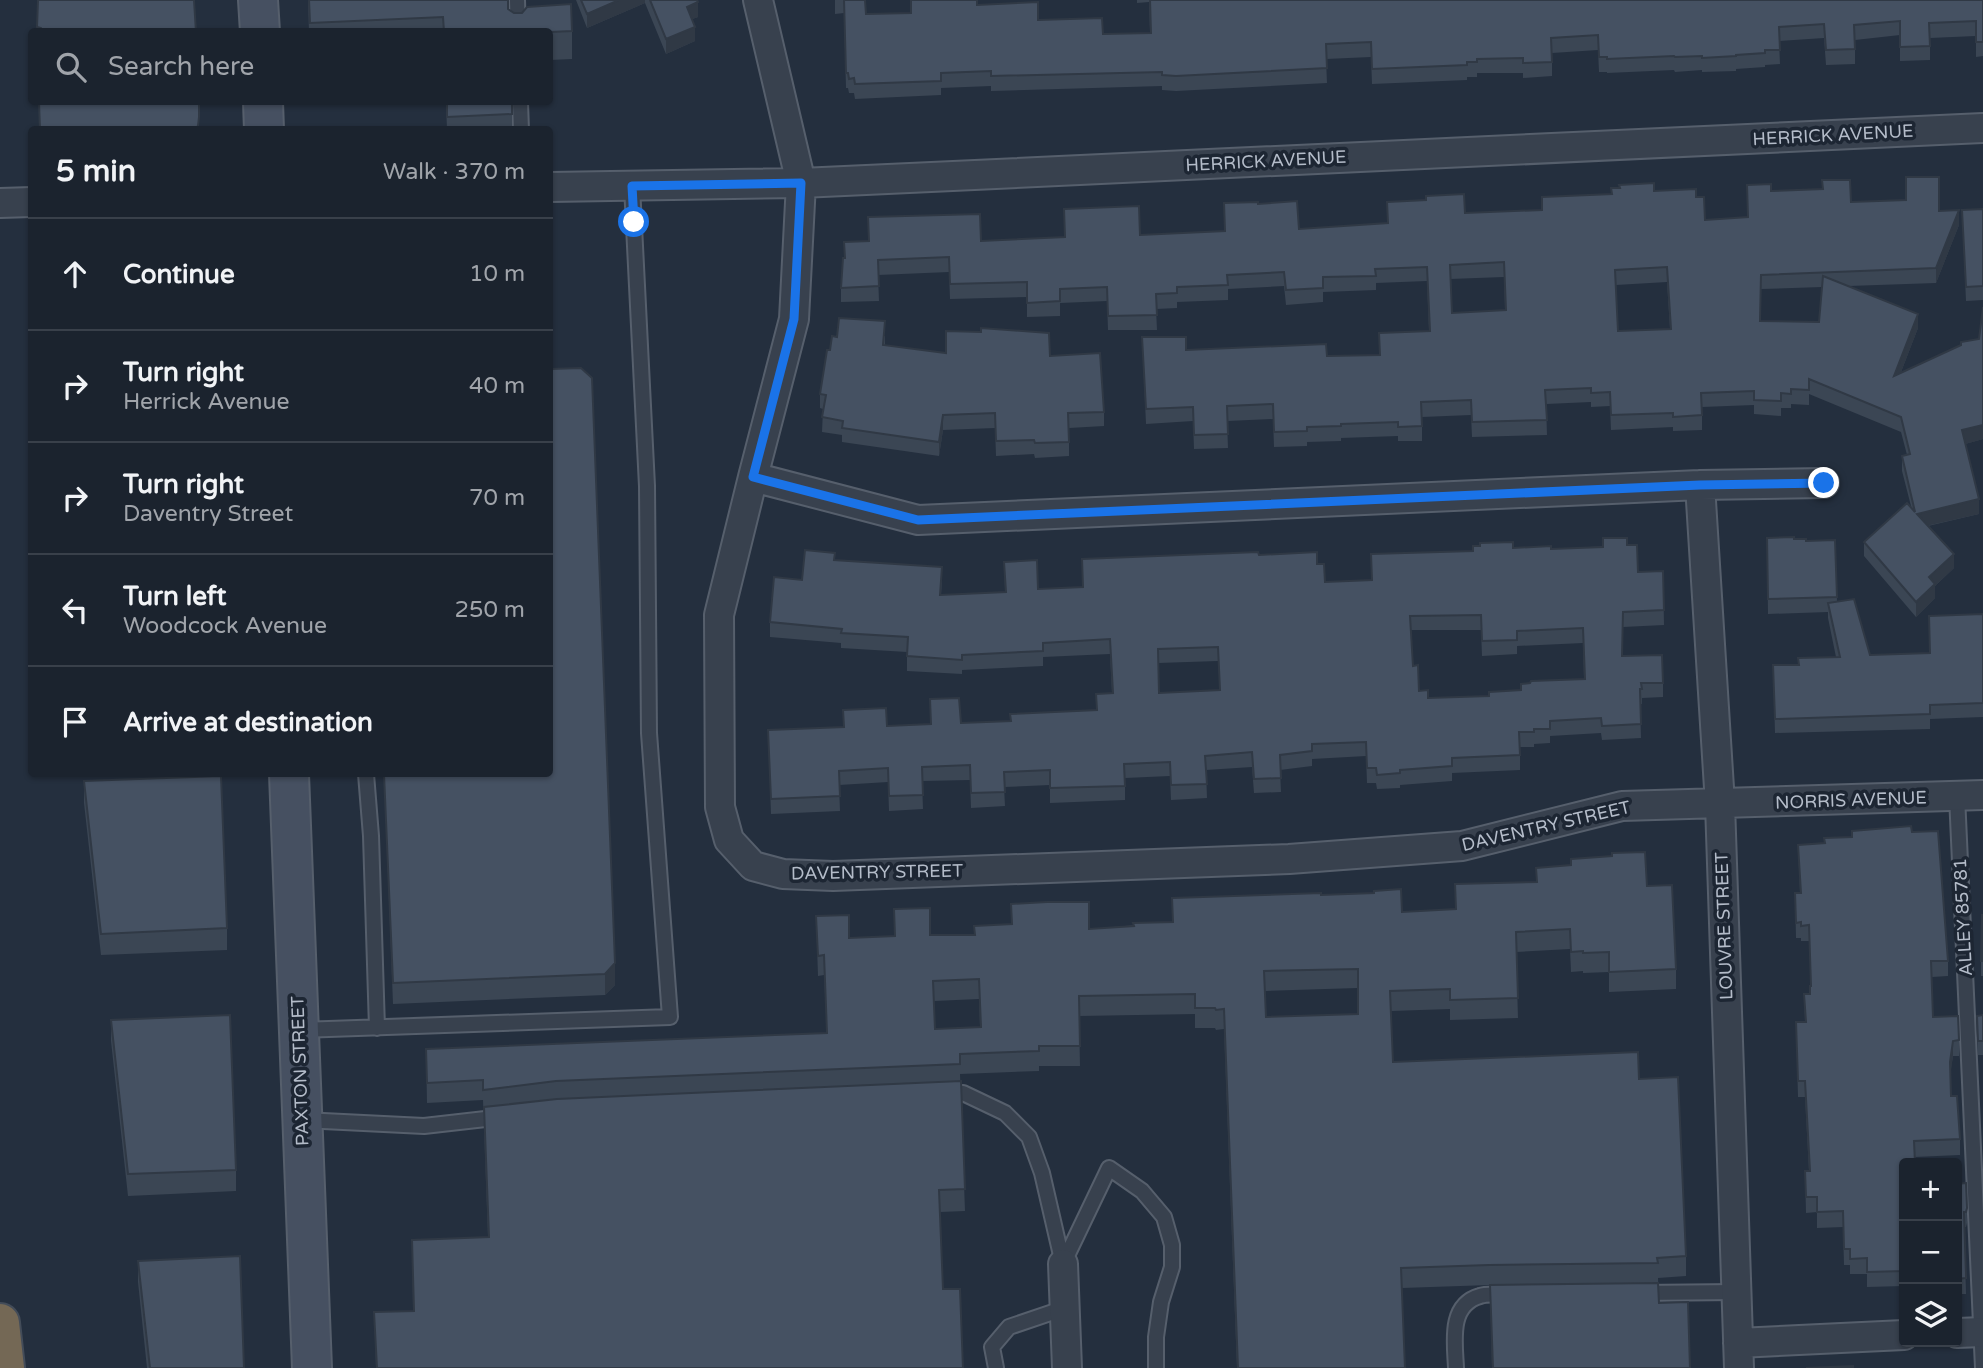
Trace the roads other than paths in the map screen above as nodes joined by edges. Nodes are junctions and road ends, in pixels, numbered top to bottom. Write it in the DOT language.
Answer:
graph roads {
  1 [pos="258,0"];
  2 [pos="517,0"];
  3 [pos="758,0"];
  4 [pos="260,28"];
  5 [pos="518,28"];
  6 [pos="263,105"];
  7 [pos="520,105"];
  8 [pos="264,126"];
  9 [pos="521,126"];
  10 [pos="1983,128"];
  11 [pos="801,183"];
  12 [pos="632,186"];
  13 [pos="553,187"];
  14 [pos="28,202"];
  15 [pos="0,203"];
  16 [pos="753,477"];
  17 [pos="1824,483"];
  18 [pos="1700,485"];
  19 [pos="289,777"];
  20 [pos="366,777"];
  21 [pos="1970,796"];
  22 [pos="1720,804"];
  23 [pos="377,1028"];
  24 [pos="298,1030"];
  25 [pos="922,1095"];
  26 [pos="516,1115"];
  27 [pos="302,1120"];
  28 [pos="1063,1264"];
  29 [pos="1736,1292"];
  30 [pos="1620,1294"];
  31 [pos="1518,1295"];
  32 [pos="1065,1308"];
  33 [pos="0,1323"];
  34 [pos="1974,1332"];
  35 [pos="1899,1336"];
  36 [pos="1739,1356"];
  37 [pos="5,1368"];
  38 [pos="312,1368"];
  39 [pos="996,1368"];
  40 [pos="1067,1368"];
  41 [pos="1156,1368"];
  42 [pos="1456,1368"];
  43 [pos="1983,1368"];
  1 -- 4 [label="street"];
  2 -- 5 [label="lane"];
  3 -- 11 [label="street, DAVENTRY STREET"];
  6 -- 8 [label="street"];
  7 -- 9 [label="lane"];
  10 -- 11 [label="street, HERRICK AVENUE"];
  11 -- 12 [label="street, HERRICK AVENUE"];
  11 -- 16 [label="street, DAVENTRY STREET"];
  12 -- 13 [label="street, HERRICK AVENUE"];
  12 -- 23 [label="lane"];
  14 -- 15 [label="street"];
  16 -- 18 [label="street"];
  16 -- 22 [label="street, DAVENTRY STREET"];
  17 -- 18 [label="street"];
  18 -- 22 [label="street, LOUVRE STREET"];
  19 -- 24 [label="street, PAXTON STREET"];
  20 -- 23 [label="lane"];
  21 -- 22 [label="street, NORRIS AVENUE"];
  21 -- 34 [label="lane, ALLEY 85781"];
  22 -- 29 [label="street, LOUVRE STREET"];
  23 -- 24 [label="lane"];
  24 -- 27 [label="street, PAXTON STREET"];
  25 -- 28 [label="lane"];
  26 -- 27 [label="lane"];
  27 -- 38 [label="street, PAXTON STREET"];
  28 -- 32 [label="street"];
  28 -- 41 [label="lane"];
  29 -- 30 [label="lane"];
  29 -- 36 [label="street, LOUVRE STREET"];
  31 -- 42 [label="lane"];
  32 -- 39 [label="lane"];
  32 -- 40 [label="street"];
  33 -- 37 [label="highway"];
  34 -- 43 [label="lane, ALLEY 85781"];
  35 -- 36 [label="street"];
}
